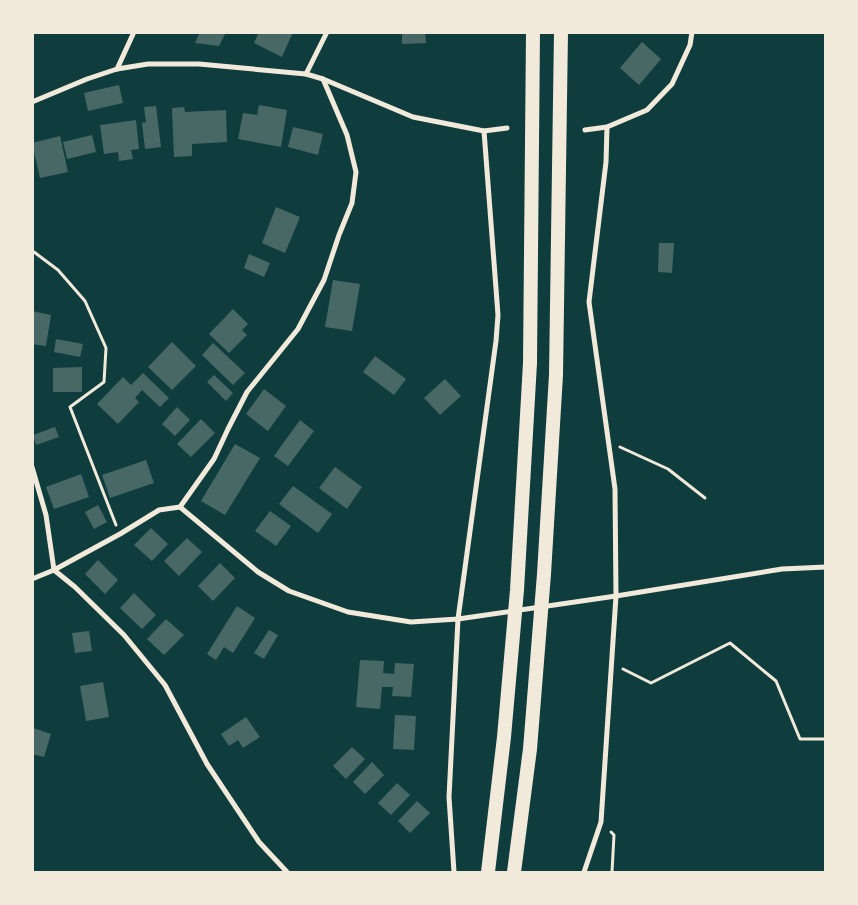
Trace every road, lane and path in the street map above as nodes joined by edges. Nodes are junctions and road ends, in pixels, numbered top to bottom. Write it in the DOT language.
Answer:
graph roads {
  1 [pos="134,32"];
  2 [pos="327,32"];
  3 [pos="533,32"];
  4 [pos="562,32"];
  5 [pos="692,32"];
  6 [pos="117,69"];
  7 [pos="306,74"];
  8 [pos="323,79"];
  9 [pos="32,102"];
  10 [pos="607,127"];
  11 [pos="507,128"];
  12 [pos="484,130"];
  13 [pos="585,130"];
  14 [pos="34,252"];
  15 [pos="608,442"];
  16 [pos="32,466"];
  17 [pos="705,498"];
  18 [pos="180,507"];
  19 [pos="120,534"];
  20 [pos="826,567"];
  21 [pos="54,570"];
  22 [pos="32,579"];
  23 [pos="616,596"];
  24 [pos="458,619"];
  25 [pos="612,662"];
  26 [pos="826,739"];
  27 [pos="601,822"];
  28 [pos="287,872"];
  29 [pos="454,872"];
  30 [pos="488,872"];
  31 [pos="514,872"];
  32 [pos="584,872"];
  33 [pos="612,872"];
  1 -- 6 [label="street"];
  2 -- 7 [label="street"];
  3 -- 30 [label="highway"];
  4 -- 31 [label="highway"];
  5 -- 10 [label="street"];
  6 -- 7 [label="street"];
  6 -- 9 [label="street"];
  7 -- 8 [label="street"];
  8 -- 12 [label="street"];
  8 -- 18 [label="street"];
  10 -- 13 [label="street"];
  10 -- 15 [label="street"];
  11 -- 12 [label="street"];
  12 -- 24 [label="street"];
  14 -- 19 [label="path"];
  15 -- 17 [label="path"];
  15 -- 23 [label="street"];
  16 -- 21 [label="street"];
  18 -- 19 [label="street"];
  18 -- 24 [label="street"];
  19 -- 21 [label="street"];
  20 -- 23 [label="street"];
  21 -- 22 [label="street"];
  21 -- 28 [label="street"];
  23 -- 24 [label="street"];
  23 -- 25 [label="street"];
  24 -- 29 [label="street"];
  25 -- 26 [label="path"];
  25 -- 27 [label="street"];
  27 -- 32 [label="street"];
  27 -- 33 [label="path"];
}
